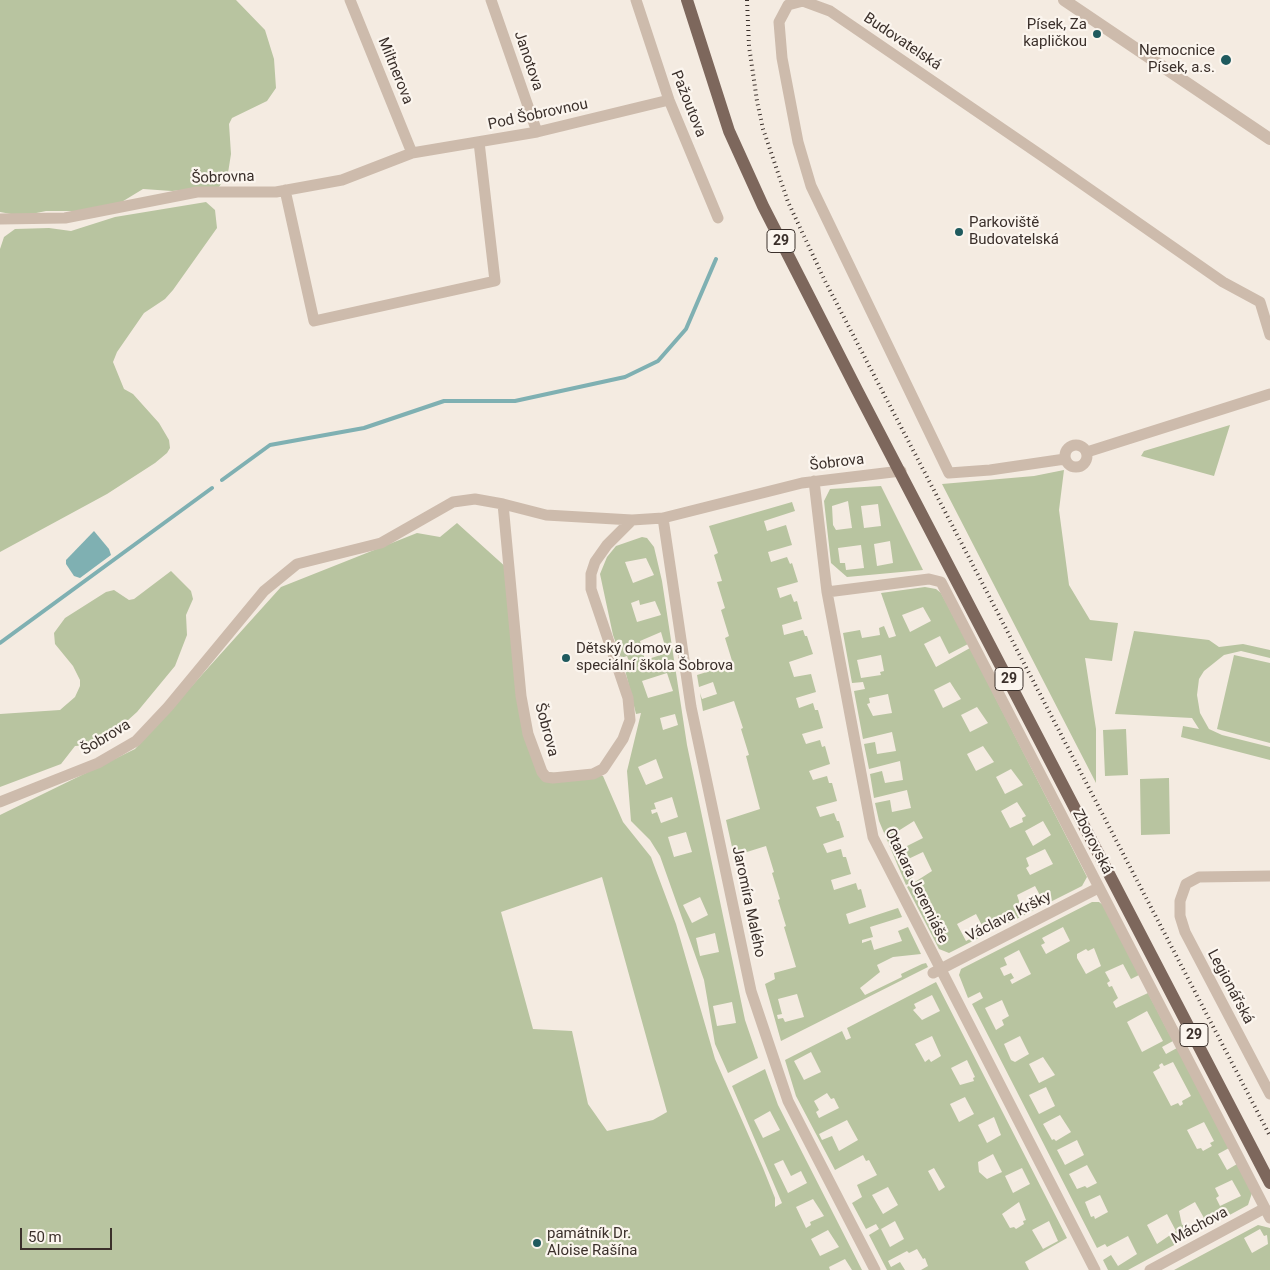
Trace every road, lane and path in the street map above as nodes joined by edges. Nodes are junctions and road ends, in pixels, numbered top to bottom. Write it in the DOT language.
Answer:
graph roads {
  1 [pos="350,0"];
  2 [pos="491,0"];
  3 [pos="636,0"];
  4 [pos="687,0"];
  5 [pos="1064,0"];
  6 [pos="669,100"];
  7 [pos="537,132"];
  8 [pos="1270,139"];
  9 [pos="479,142"];
  10 [pos="412,153"];
  11 [pos="285,190"];
  12 [pos="718,218"];
  13 [pos="0,219"];
  14 [pos="1270,335"];
  15 [pos="1270,394"];
  16 [pos="901,471"];
  17 [pos="814,481"];
  18 [pos="503,504"];
  19 [pos="663,518"];
  20 [pos="632,520"];
  21 [pos="827,592"];
  22 [pos="0,802"];
  23 [pos="1270,876"];
  24 [pos="1098,888"];
  25 [pos="937,971"];
  26 [pos="1270,1094"];
  27 [pos="1270,1183"];
  28 [pos="1268,1213"];
  29 [pos="874,1270"];
  30 [pos="1095,1270"];
  31 [pos="1150,1270"];
  1 -- 10 [label="street, Miltnerova"];
  2 -- 7 [label="street, Janotova"];
  3 -- 6 [label="street, Pažoutova"];
  4 -- 16 [label="main road, 29"];
  5 -- 8 [label="street"];
  6 -- 7 [label="street, Pod Šobrovnou"];
  6 -- 12 [label="street, Pažoutova"];
  7 -- 9 [label="street, Pod Šobrovnou"];
  9 -- 10 [label="street, Pod Šobrovnou"];
  9 -- 11 [label="street"];
  10 -- 11 [label="street, Šobrovna"];
  11 -- 13 [label="street, Šobrovna"];
  14 -- 15 [label="street, Budovatelská"];
  16 -- 17 [label="street, Šobrova"];
  16 -- 27 [label="main road, 29"];
  17 -- 19 [label="street, Šobrova"];
  17 -- 21 [label="street, Otakara Jeremiáše"];
  18 -- 20 [label="street, Šobrova"];
  18 -- 20 [label="street, Šobrova"];
  18 -- 22 [label="street, Šobrova"];
  19 -- 20 [label="street, Šobrova"];
  19 -- 29 [label="street, Jaromíra Malého"];
  21 -- 24 [label="street, Zborovská"];
  21 -- 25 [label="street, Otakara Jeremiáše"];
  23 -- 26 [label="street, Legionářská"];
  24 -- 25 [label="street, Václava Kršky"];
  24 -- 28 [label="street, Zborovská"];
  25 -- 30 [label="street, Otakara Jeremiáše"];
  28 -- 31 [label="street, Máchova"];
}
